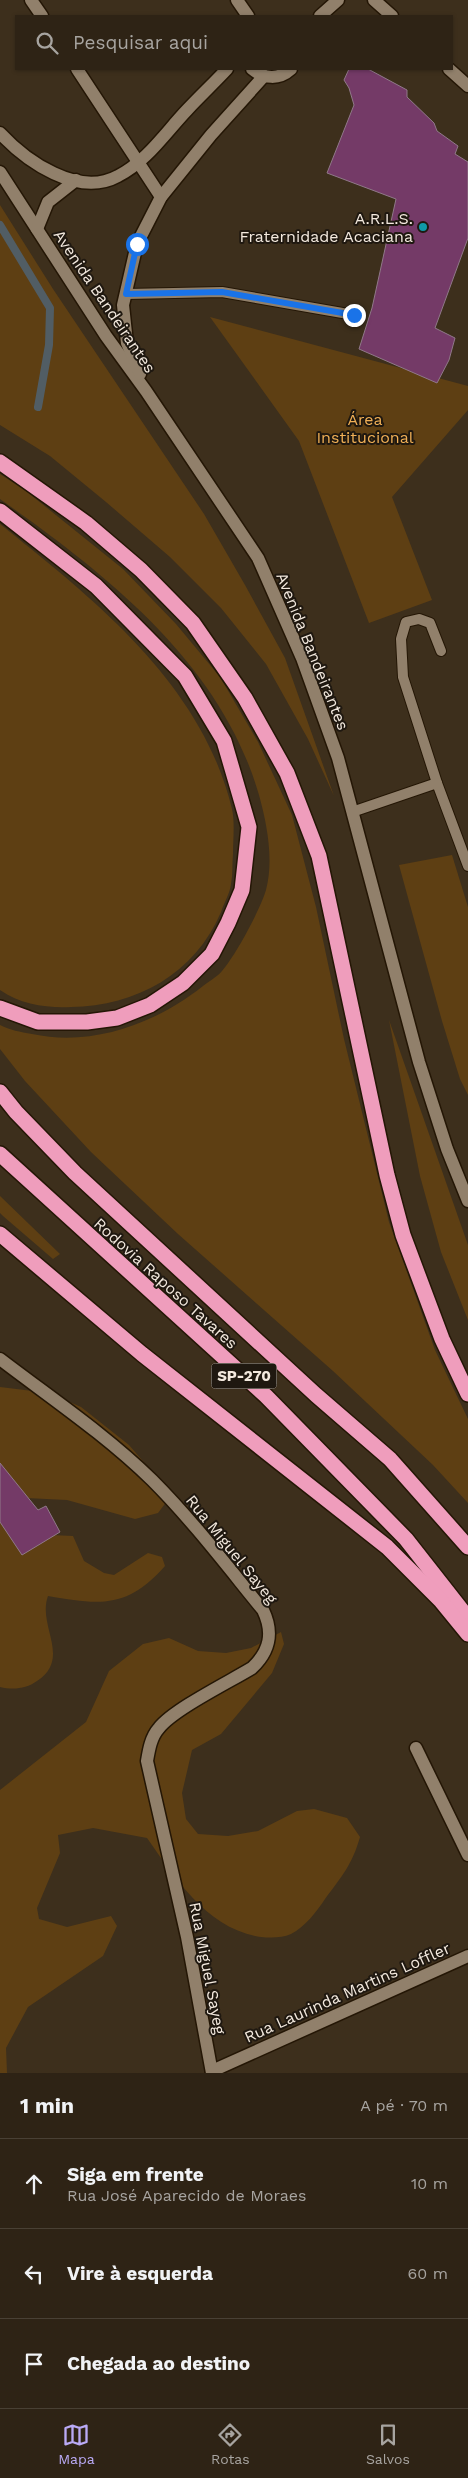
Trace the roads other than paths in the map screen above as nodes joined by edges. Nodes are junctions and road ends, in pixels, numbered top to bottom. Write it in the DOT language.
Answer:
graph roads {
  1 [pos="31,0"];
  2 [pos="237,0"];
  3 [pos="338,0"];
  4 [pos="374,0"];
  5 [pos="41,15"];
  6 [pos="247,15"];
  7 [pos="321,15"];
  8 [pos="391,15"];
  9 [pos="78,70"];
  10 [pos="226,70"];
  11 [pos="254,70"];
  12 [pos="289,70"];
  13 [pos="450,70"];
  14 [pos="264,76"];
  15 [pos="468,86"];
  16 [pos="0,133"];
  17 [pos="138,161"];
  18 [pos="0,172"];
  19 [pos="76,180"];
  20 [pos="161,197"];
  21 [pos="37,229"];
  22 [pos="126,294"];
  23 [pos="354,315"];
  24 [pos="146,391"];
  25 [pos="0,462"];
  26 [pos="0,511"];
  27 [pos="441,651"];
  28 [pos="437,783"];
  29 [pos="352,812"];
  30 [pos="468,866"];
  31 [pos="0,1008"];
  32 [pos="0,1092"];
  33 [pos="0,1154"];
  34 [pos="468,1201"];
  35 [pos="0,1234"];
  36 [pos="0,1358"];
  37 [pos="468,1394"];
  38 [pos="468,1547"];
  39 [pos="468,1618"];
  40 [pos="468,1634"];
  41 [pos="416,1748"];
  42 [pos="468,1855"];
  43 [pos="468,1956"];
  44 [pos="212,2072"];
  1 -- 5 [label="street"];
  2 -- 6 [label="street"];
  3 -- 7 [label="street"];
  4 -- 8 [label="street"];
  9 -- 17 [label="street"];
  10 -- 17 [label="street"];
  11 -- 14 [label="street"];
  12 -- 14 [label="street"];
  13 -- 15 [label="street"];
  14 -- 20 [label="street"];
  16 -- 19 [label="street"];
  17 -- 19 [label="street"];
  17 -- 20 [label="street"];
  18 -- 21 [label="street, Avenida Bandeirantes"];
  19 -- 21 [label="street"];
  20 -- 22 [label="street"];
  21 -- 24 [label="street, Avenida Bandeirantes"];
  22 -- 23 [label="lane"];
  22 -- 24 [label="street"];
  24 -- 29 [label="street, Avenida Bandeirantes"];
  25 -- 37 [label="highway"];
  26 -- 31 [label="highway"];
  27 -- 28 [label="lane"];
  28 -- 29 [label="lane"];
  28 -- 30 [label="lane"];
  29 -- 34 [label="street, Avenida Bandeirantes"];
  32 -- 38 [label="highway, Rodovia Raposo Tavares / SP-270"];
  33 -- 39 [label="highway, Rodovia Raposo Tavares / SP-270"];
  35 -- 40 [label="highway"];
  36 -- 44 [label="street, Rua Miguel Sayeg"];
  41 -- 42 [label="street"];
  43 -- 44 [label="street, Rua Laurinda Martins Loffler"];
}
